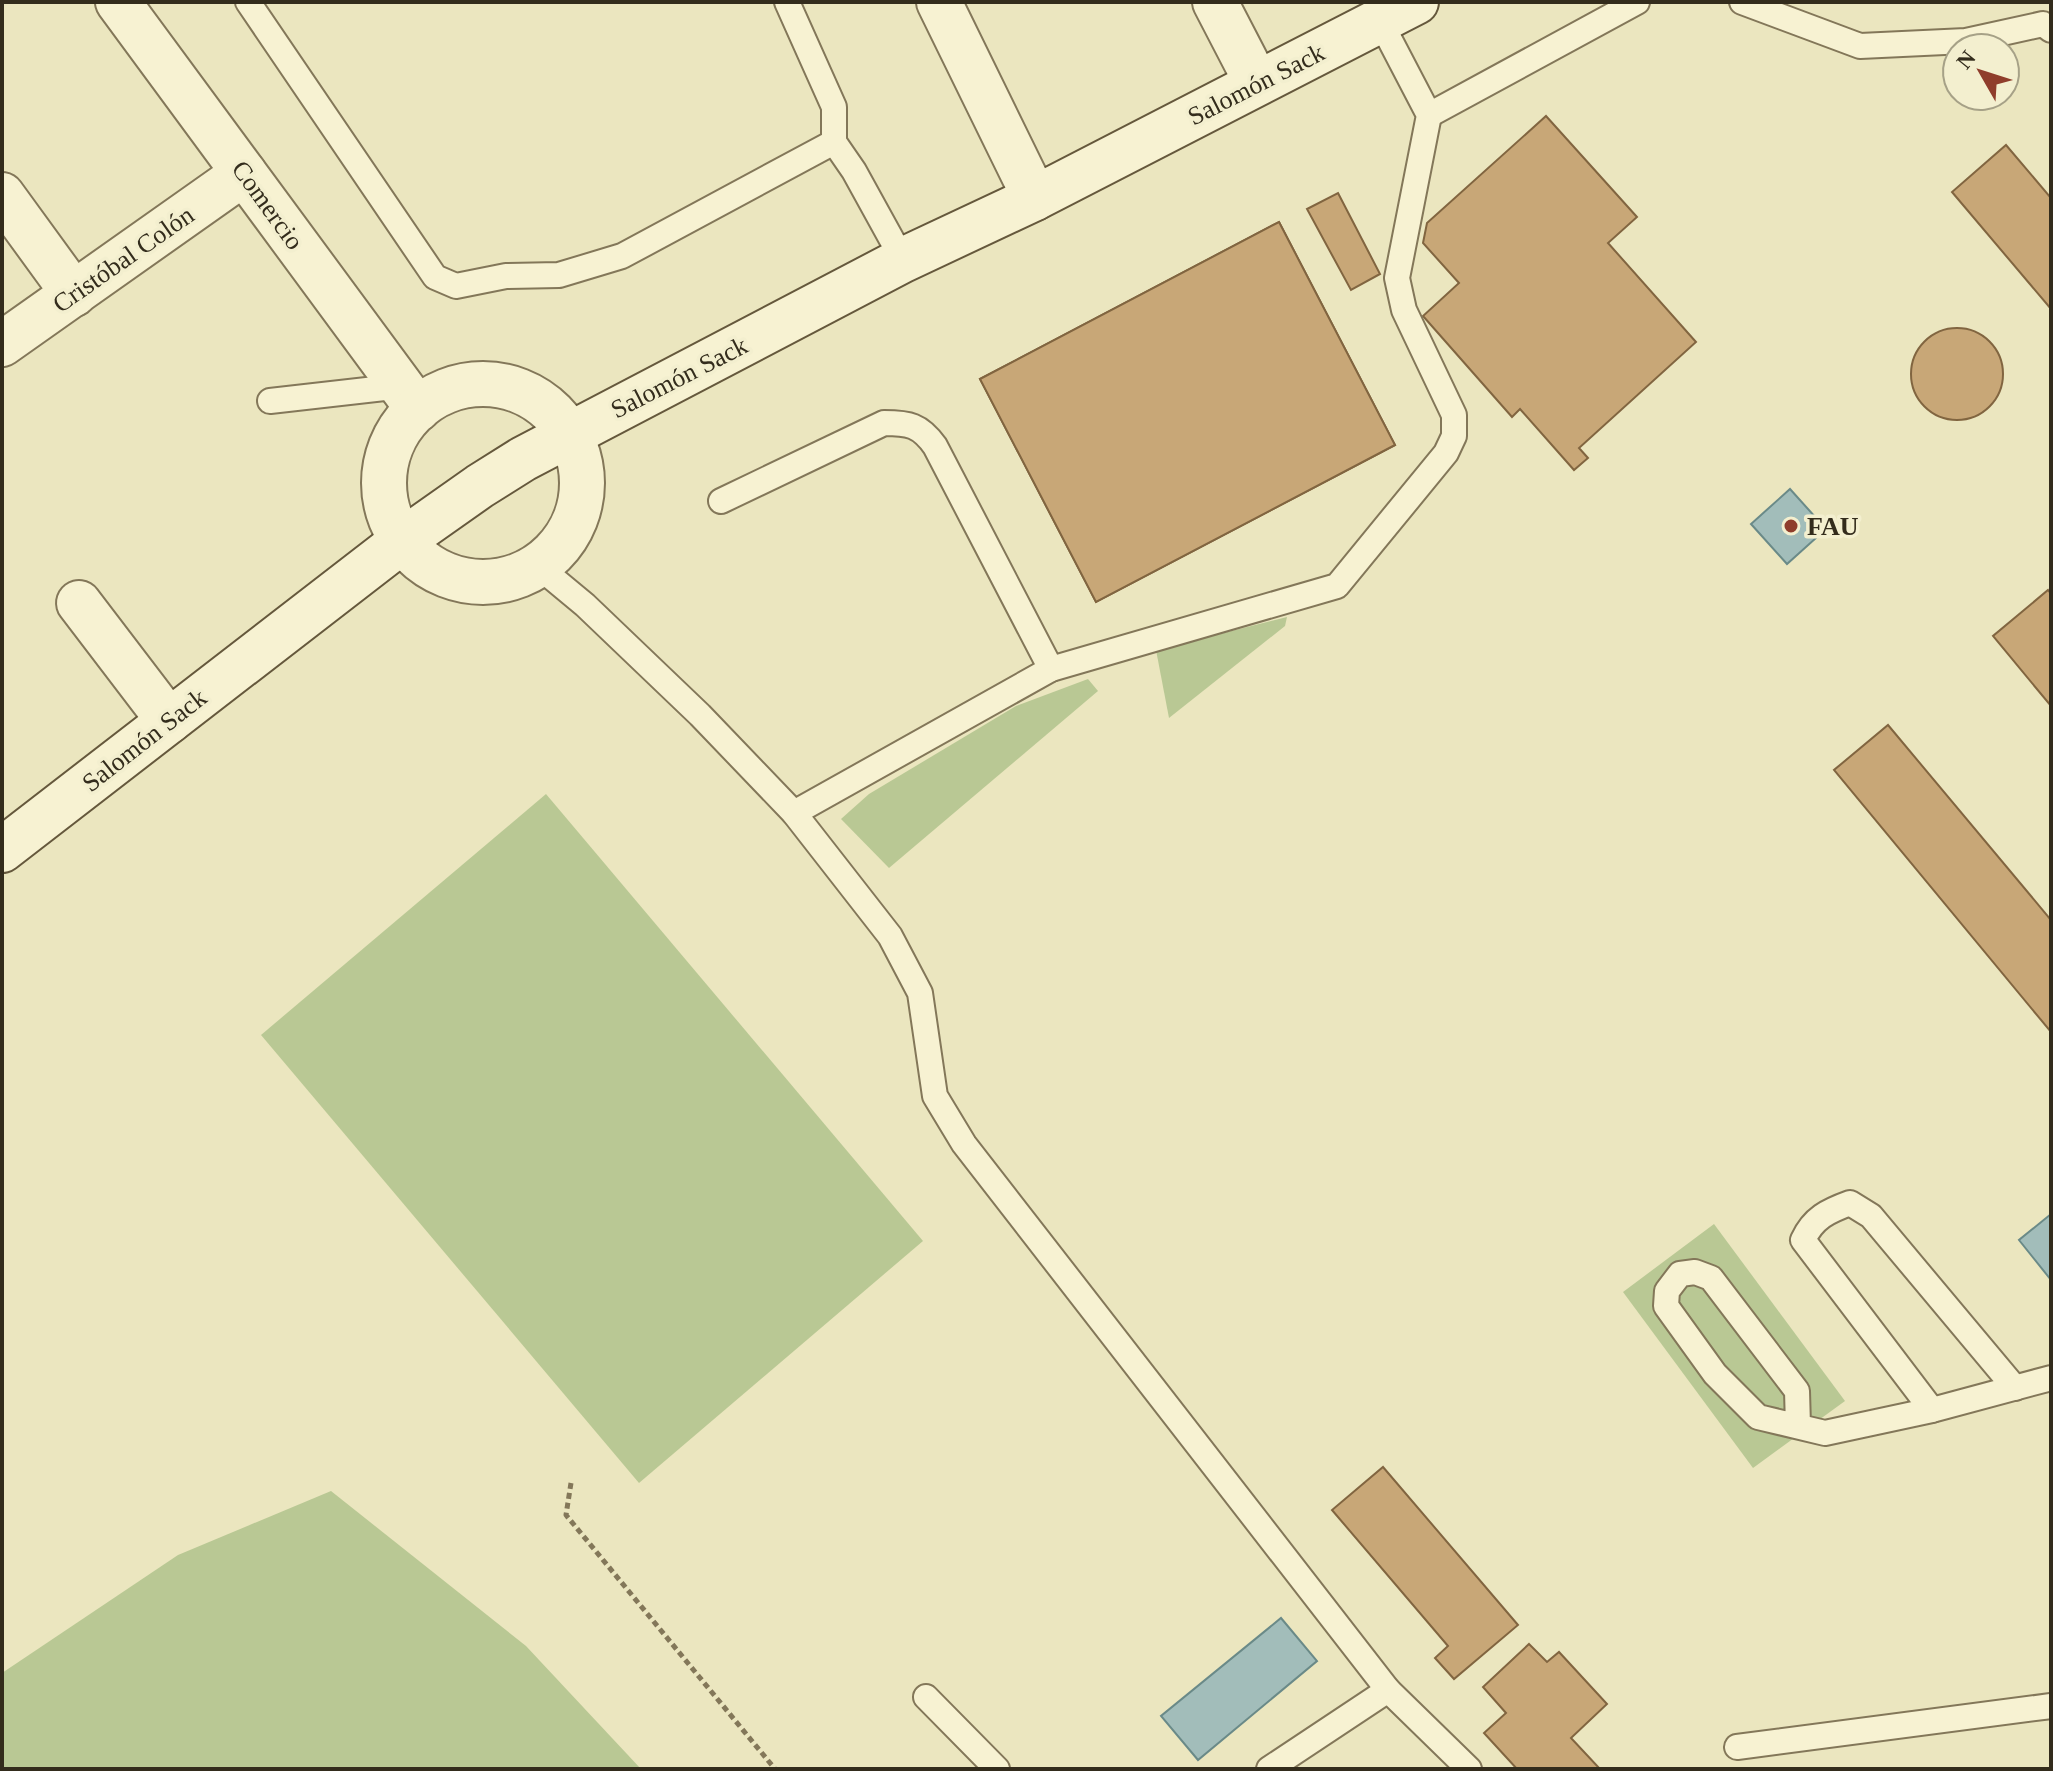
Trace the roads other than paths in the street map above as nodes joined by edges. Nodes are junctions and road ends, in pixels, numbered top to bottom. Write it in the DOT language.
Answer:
graph roads {
  1 [pos="118,2"];
  2 [pos="248,2"];
  3 [pos="787,2"];
  4 [pos="939,2"];
  5 [pos="1215,2"];
  6 [pos="1637,2"];
  7 [pos="1742,2"];
  8 [pos="1398,12"];
  9 [pos="2051,30"];
  10 [pos="1257,83"];
  11 [pos="1429,115"];
  12 [pos="834,142"];
  13 [pos="244,173"];
  14 [pos="2,195"];
  15 [pos="1035,198"];
  16 [pos="903,260"];
  17 [pos="74,294"];
  18 [pos="2,344"];
  19 [pos="410,398"];
  20 [pos="270,401"];
  21 [pos="569,434"];
  22 [pos="721,501"];
  23 [pos="402,541"];
  24 [pos="538,566"];
  25 [pos="79,603"];
  26 [pos="1051,669"];
  27 [pos="169,721"];
  28 [pos="794,813"];
  29 [pos="2,850"];
  30 [pos="2051,1379"];
  31 [pos="2015,1388"];
  32 [pos="1932,1410"];
  33 [pos="1798,1426"];
  34 [pos="1388,1690"];
  35 [pos="926,1697"];
  36 [pos="2051,1706"];
  37 [pos="1737,1747"];
  38 [pos="1273,1768"];
  39 [pos="997,1769"];
  40 [pos="1469,1769"];
  1 -- 13 [label="street, Comercio"];
  2 -- 12 [label="lane"];
  3 -- 12 [label="lane"];
  4 -- 15 [label="street"];
  5 -- 10 [label="street"];
  6 -- 11 [label="lane"];
  7 -- 9 [label="lane"];
  8 -- 10 [label="street, Salomón Sack"];
  8 -- 11 [label="lane"];
  10 -- 15 [label="street, Salomón Sack"];
  11 -- 26 [label="lane"];
  12 -- 16 [label="lane"];
  13 -- 17 [label="street, Cristóbal Colón"];
  13 -- 19 [label="street, Comercio"];
  14 -- 17 [label="street"];
  15 -- 16 [label="street, Salomón Sack"];
  16 -- 21 [label="street, Salomón Sack"];
  17 -- 18 [label="street, Cristóbal Colón"];
  19 -- 20 [label="lane"];
  19 -- 21 [label="street"];
  19 -- 23 [label="street"];
  21 -- 23 [label="street, Salomón Sack"];
  21 -- 24 [label="street"];
  22 -- 26 [label="lane"];
  23 -- 24 [label="street"];
  23 -- 27 [label="street, Salomón Sack"];
  24 -- 28 [label="lane"];
  25 -- 27 [label="street"];
  26 -- 28 [label="lane"];
  27 -- 29 [label="street, Salomón Sack"];
  28 -- 34 [label="lane"];
  30 -- 31 [label="lane"];
  31 -- 32 [label="lane"];
  31 -- 32 [label="lane"];
  32 -- 33 [label="lane"];
  33 -- 33 [label="lane"];
  34 -- 38 [label="lane"];
  34 -- 40 [label="lane"];
  35 -- 39 [label="lane"];
  36 -- 37 [label="lane"];
}
